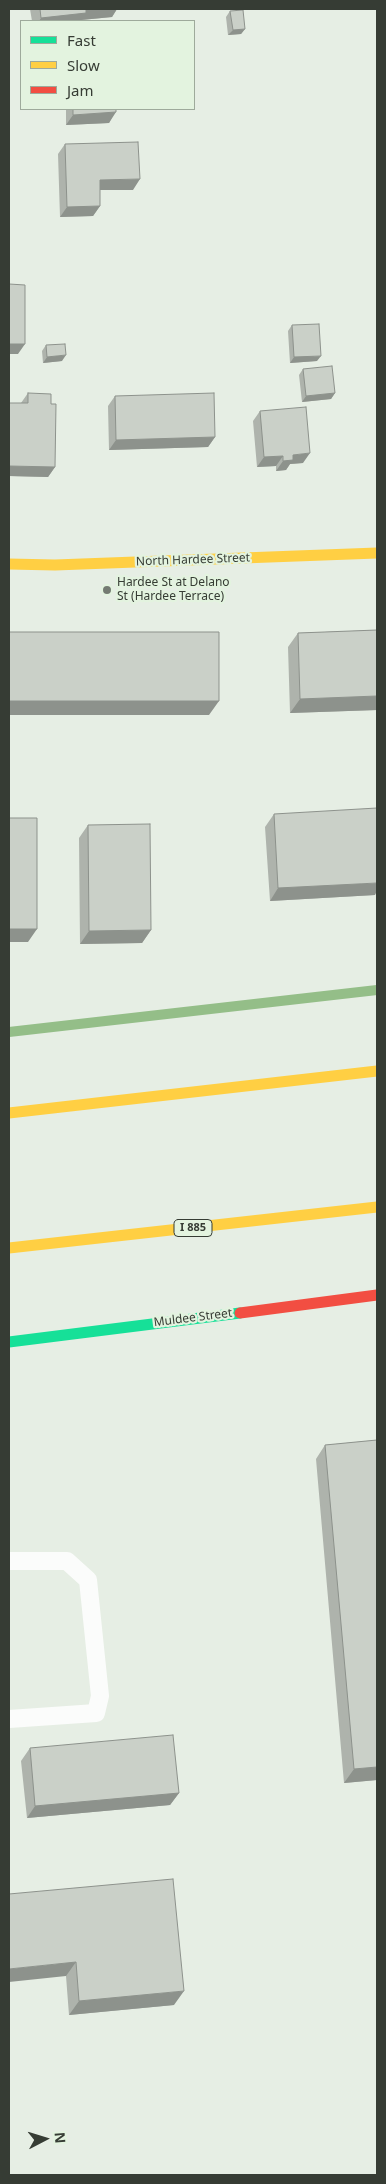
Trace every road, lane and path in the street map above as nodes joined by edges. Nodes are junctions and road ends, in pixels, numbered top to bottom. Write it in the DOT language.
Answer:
graph roads {
  1 [pos="377,554"];
  2 [pos="9,564"];
  3 [pos="377,1071"];
  4 [pos="9,1113"];
  5 [pos="377,1207"];
  6 [pos="9,1248"];
  7 [pos="377,1295"];
  8 [pos="9,1342"];
  9 [pos="9,1561"];
  10 [pos="9,1720"];
  1 -- 2 [label="main road, North Hardee Street"];
  3 -- 4 [label="main road"];
  5 -- 6 [label="main road, I 885"];
  7 -- 8 [label="main road, Muldee Street"];
  9 -- 10 [label="lane"];
}
